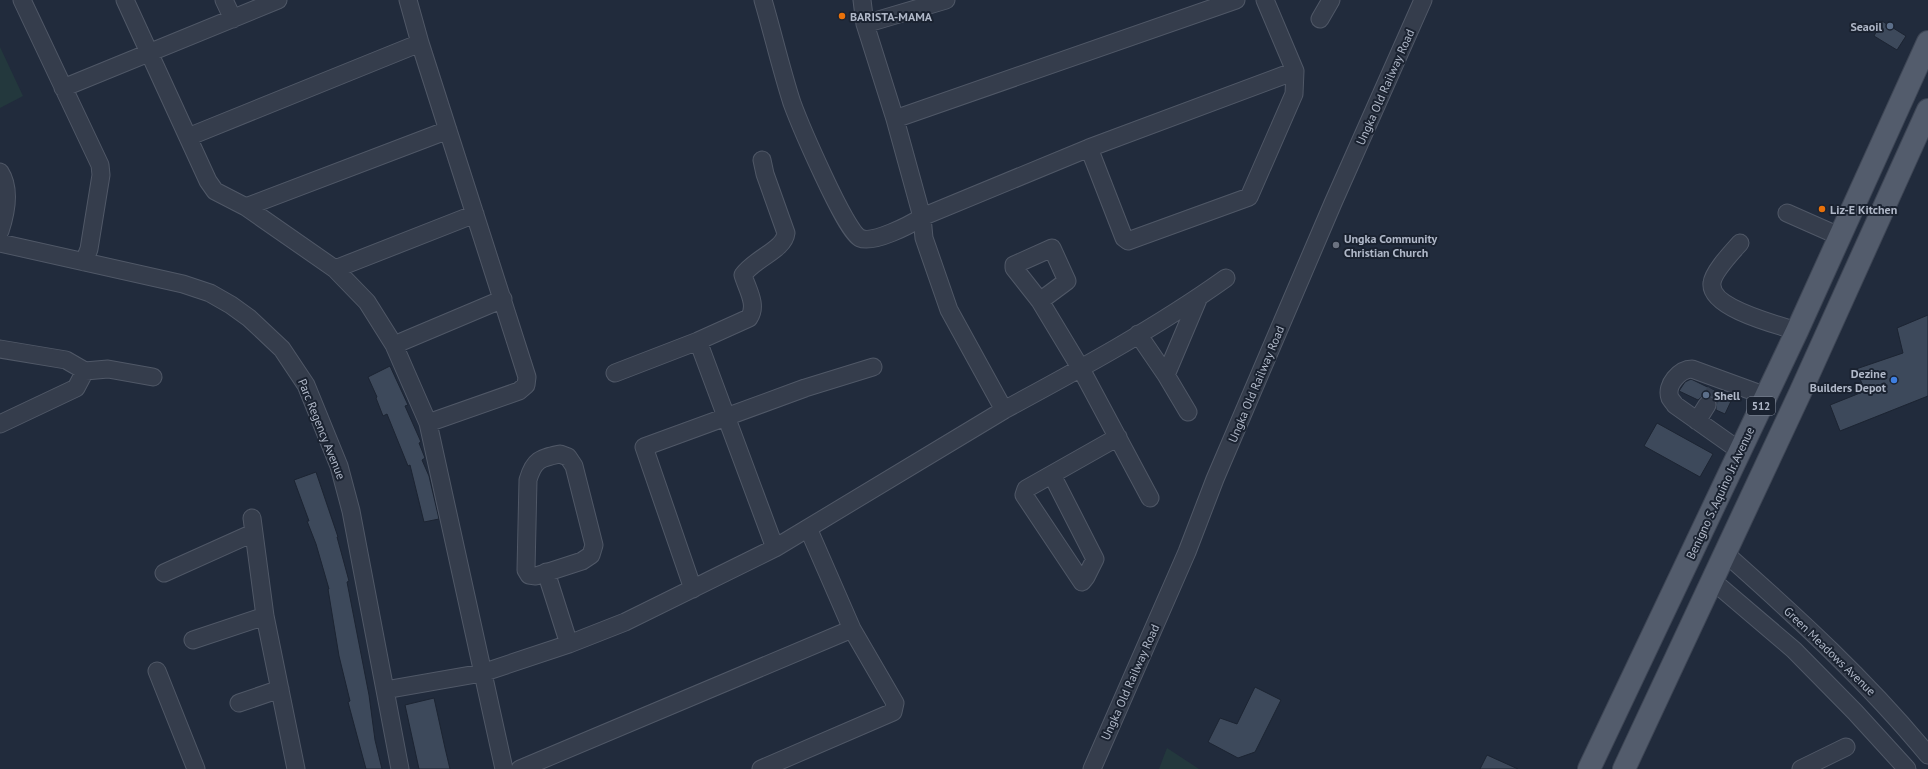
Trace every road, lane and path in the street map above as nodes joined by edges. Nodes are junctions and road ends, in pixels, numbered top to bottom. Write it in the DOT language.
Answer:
graph roads {
  1 [pos="22,0"];
  2 [pos="125,0"];
  3 [pos="224,0"];
  4 [pos="278,0"];
  5 [pos="408,0"];
  6 [pos="763,0"];
  7 [pos="862,0"];
  8 [pos="946,0"];
  9 [pos="1236,0"];
  10 [pos="1264,0"];
  11 [pos="1331,0"];
  12 [pos="1423,0"];
  13 [pos="233,19"];
  14 [pos="1320,19"];
  15 [pos="865,24"];
  16 [pos="420,42"];
  17 [pos="1928,42"];
  18 [pos="150,54"];
  19 [pos="1294,71"];
  20 [pos="63,88"];
  21 [pos="1928,110"];
  22 [pos="895,119"];
  23 [pos="448,130"];
  24 [pos="188,137"];
  25 [pos="1088,148"];
  26 [pos="762,160"];
  27 [pos="0,172"];
  28 [pos="246,207"];
  29 [pos="475,214"];
  30 [pos="1787,214"];
  31 [pos="922,217"];
  32 [pos="0,231"];
  33 [pos="1839,236"];
  34 [pos="0,243"];
  35 [pos="1740,243"];
  36 [pos="84,262"];
  37 [pos="335,269"];
  38 [pos="1226,278"];
  39 [pos="1199,297"];
  40 [pos="503,298"];
  41 [pos="1040,301"];
  42 [pos="1797,331"];
  43 [pos="1138,334"];
  44 [pos="698,341"];
  45 [pos="394,345"];
  46 [pos="0,349"];
  47 [pos="872,367"];
  48 [pos="1081,369"];
  49 [pos="85,371"];
  50 [pos="615,374"];
  51 [pos="1166,375"];
  52 [pos="153,377"];
  53 [pos="1715,392"];
  54 [pos="1766,396"];
  55 [pos="1004,410"];
  56 [pos="1188,412"];
  57 [pos="725,418"];
  58 [pos="1697,421"];
  59 [pos="428,423"];
  60 [pos="0,424"];
  61 [pos="1118,437"];
  62 [pos="1740,451"];
  63 [pos="1052,475"];
  64 [pos="1150,498"];
  65 [pos="808,528"];
  66 [pos="775,548"];
  67 [pos="1726,554"];
  68 [pos="164,572"];
  69 [pos="546,572"];
  70 [pos="1713,581"];
  71 [pos="693,589"];
  72 [pos="265,616"];
  73 [pos="852,628"];
  74 [pos="193,640"];
  75 [pos="569,644"];
  76 [pos="157,671"];
  77 [pos="482,673"];
  78 [pos="280,688"];
  79 [pos="385,690"];
  80 [pos="239,703"];
  81 [pos="1922,737"];
  82 [pos="1603,743"];
  83 [pos="1846,747"];
  84 [pos="1892,752"];
  85 [pos="1928,755"];
  86 [pos="1627,762"];
  87 [pos="196,769"];
  88 [pos="296,769"];
  89 [pos="400,769"];
  90 [pos="504,769"];
  91 [pos="520,769"];
  92 [pos="761,769"];
  93 [pos="1092,769"];
  94 [pos="1590,769"];
  95 [pos="1801,769"];
  96 [pos="1907,769"];
  1 -- 20 [label="street"];
  2 -- 18 [label="street"];
  3 -- 13 [label="street"];
  4 -- 13 [label="street"];
  5 -- 16 [label="street"];
  6 -- 31 [label="street"];
  7 -- 15 [label="street"];
  8 -- 15 [label="street"];
  9 -- 22 [label="street"];
  10 -- 19 [label="street"];
  11 -- 14 [label="street"];
  12 -- 93 [label="street, Ungka Old Railway Road"];
  13 -- 18 [label="street"];
  15 -- 22 [label="street"];
  16 -- 23 [label="street"];
  16 -- 24 [label="street"];
  17 -- 33 [label="main road, Benigno S. Aquino Jr. Avenue / 512"];
  18 -- 20 [label="street"];
  18 -- 24 [label="street"];
  19 -- 25 [label="street"];
  19 -- 25 [label="street"];
  20 -- 36 [label="street"];
  21 -- 67 [label="main road, 512"];
  22 -- 31 [label="street"];
  23 -- 28 [label="street"];
  23 -- 29 [label="street"];
  24 -- 28 [label="street"];
  25 -- 31 [label="street"];
  26 -- 44 [label="street"];
  27 -- 32 [label="street"];
  28 -- 37 [label="street"];
  29 -- 37 [label="street"];
  29 -- 40 [label="street"];
  30 -- 33 [label="street"];
  31 -- 55 [label="street"];
  33 -- 42 [label="main road, Benigno S. Aquino Jr. Avenue / 512"];
  34 -- 36 [label="street, Parc Regency Avenue"];
  35 -- 42 [label="street"];
  36 -- 79 [label="street, Parc Regency Avenue"];
  37 -- 45 [label="street"];
  38 -- 39 [label="street"];
  39 -- 43 [label="street"];
  39 -- 51 [label="street"];
  40 -- 45 [label="street"];
  40 -- 59 [label="street"];
  41 -- 48 [label="street"];
  42 -- 54 [label="main road, Benigno S. Aquino Jr. Avenue / 512"];
  43 -- 48 [label="street"];
  43 -- 51 [label="street"];
  44 -- 50 [label="street"];
  44 -- 57 [label="street"];
  45 -- 59 [label="street"];
  46 -- 49 [label="street"];
  47 -- 57 [label="street"];
  48 -- 55 [label="street"];
  48 -- 61 [label="street"];
  49 -- 52 [label="street"];
  49 -- 60 [label="street"];
  51 -- 56 [label="street"];
  53 -- 54 [label="street"];
  53 -- 58 [label="street"];
  53 -- 58 [label="street"];
  54 -- 62 [label="main road, Benigno S. Aquino Jr. Avenue / 512"];
  55 -- 65 [label="street"];
  57 -- 66 [label="street"];
  57 -- 71 [label="street"];
  58 -- 62 [label="street"];
  59 -- 77 [label="street"];
  61 -- 63 [label="street"];
  61 -- 64 [label="street"];
  62 -- 82 [label="main road, Benigno S. Aquino Jr. Avenue / 512"];
  63 -- 63 [label="street"];
  65 -- 66 [label="street"];
  65 -- 73 [label="street"];
  66 -- 71 [label="street"];
  67 -- 70 [label="main road, 512"];
  67 -- 81 [label="street, Green Meadows Avenue"];
  68 -- 72 [label="street"];
  69 -- 69 [label="street"];
  69 -- 75 [label="street"];
  70 -- 84 [label="street, Green Meadows Avenue"];
  70 -- 86 [label="main road, 512"];
  71 -- 75 [label="street"];
  72 -- 74 [label="street"];
  72 -- 78 [label="street"];
  73 -- 91 [label="street"];
  73 -- 92 [label="street"];
  75 -- 77 [label="street"];
  76 -- 87 [label="street"];
  77 -- 79 [label="street"];
  77 -- 90 [label="street"];
  78 -- 80 [label="street"];
  78 -- 88 [label="street"];
  79 -- 89 [label="street, Parc Regency Avenue"];
  81 -- 84 [label="street"];
  81 -- 85 [label="street, Green Meadows Avenue"];
  82 -- 86 [label="main road"];
  82 -- 94 [label="main road, Benigno S. Aquino Jr. Avenue / 512"];
  83 -- 95 [label="street"];
  84 -- 96 [label="street, Green Meadows Avenue"];
}
